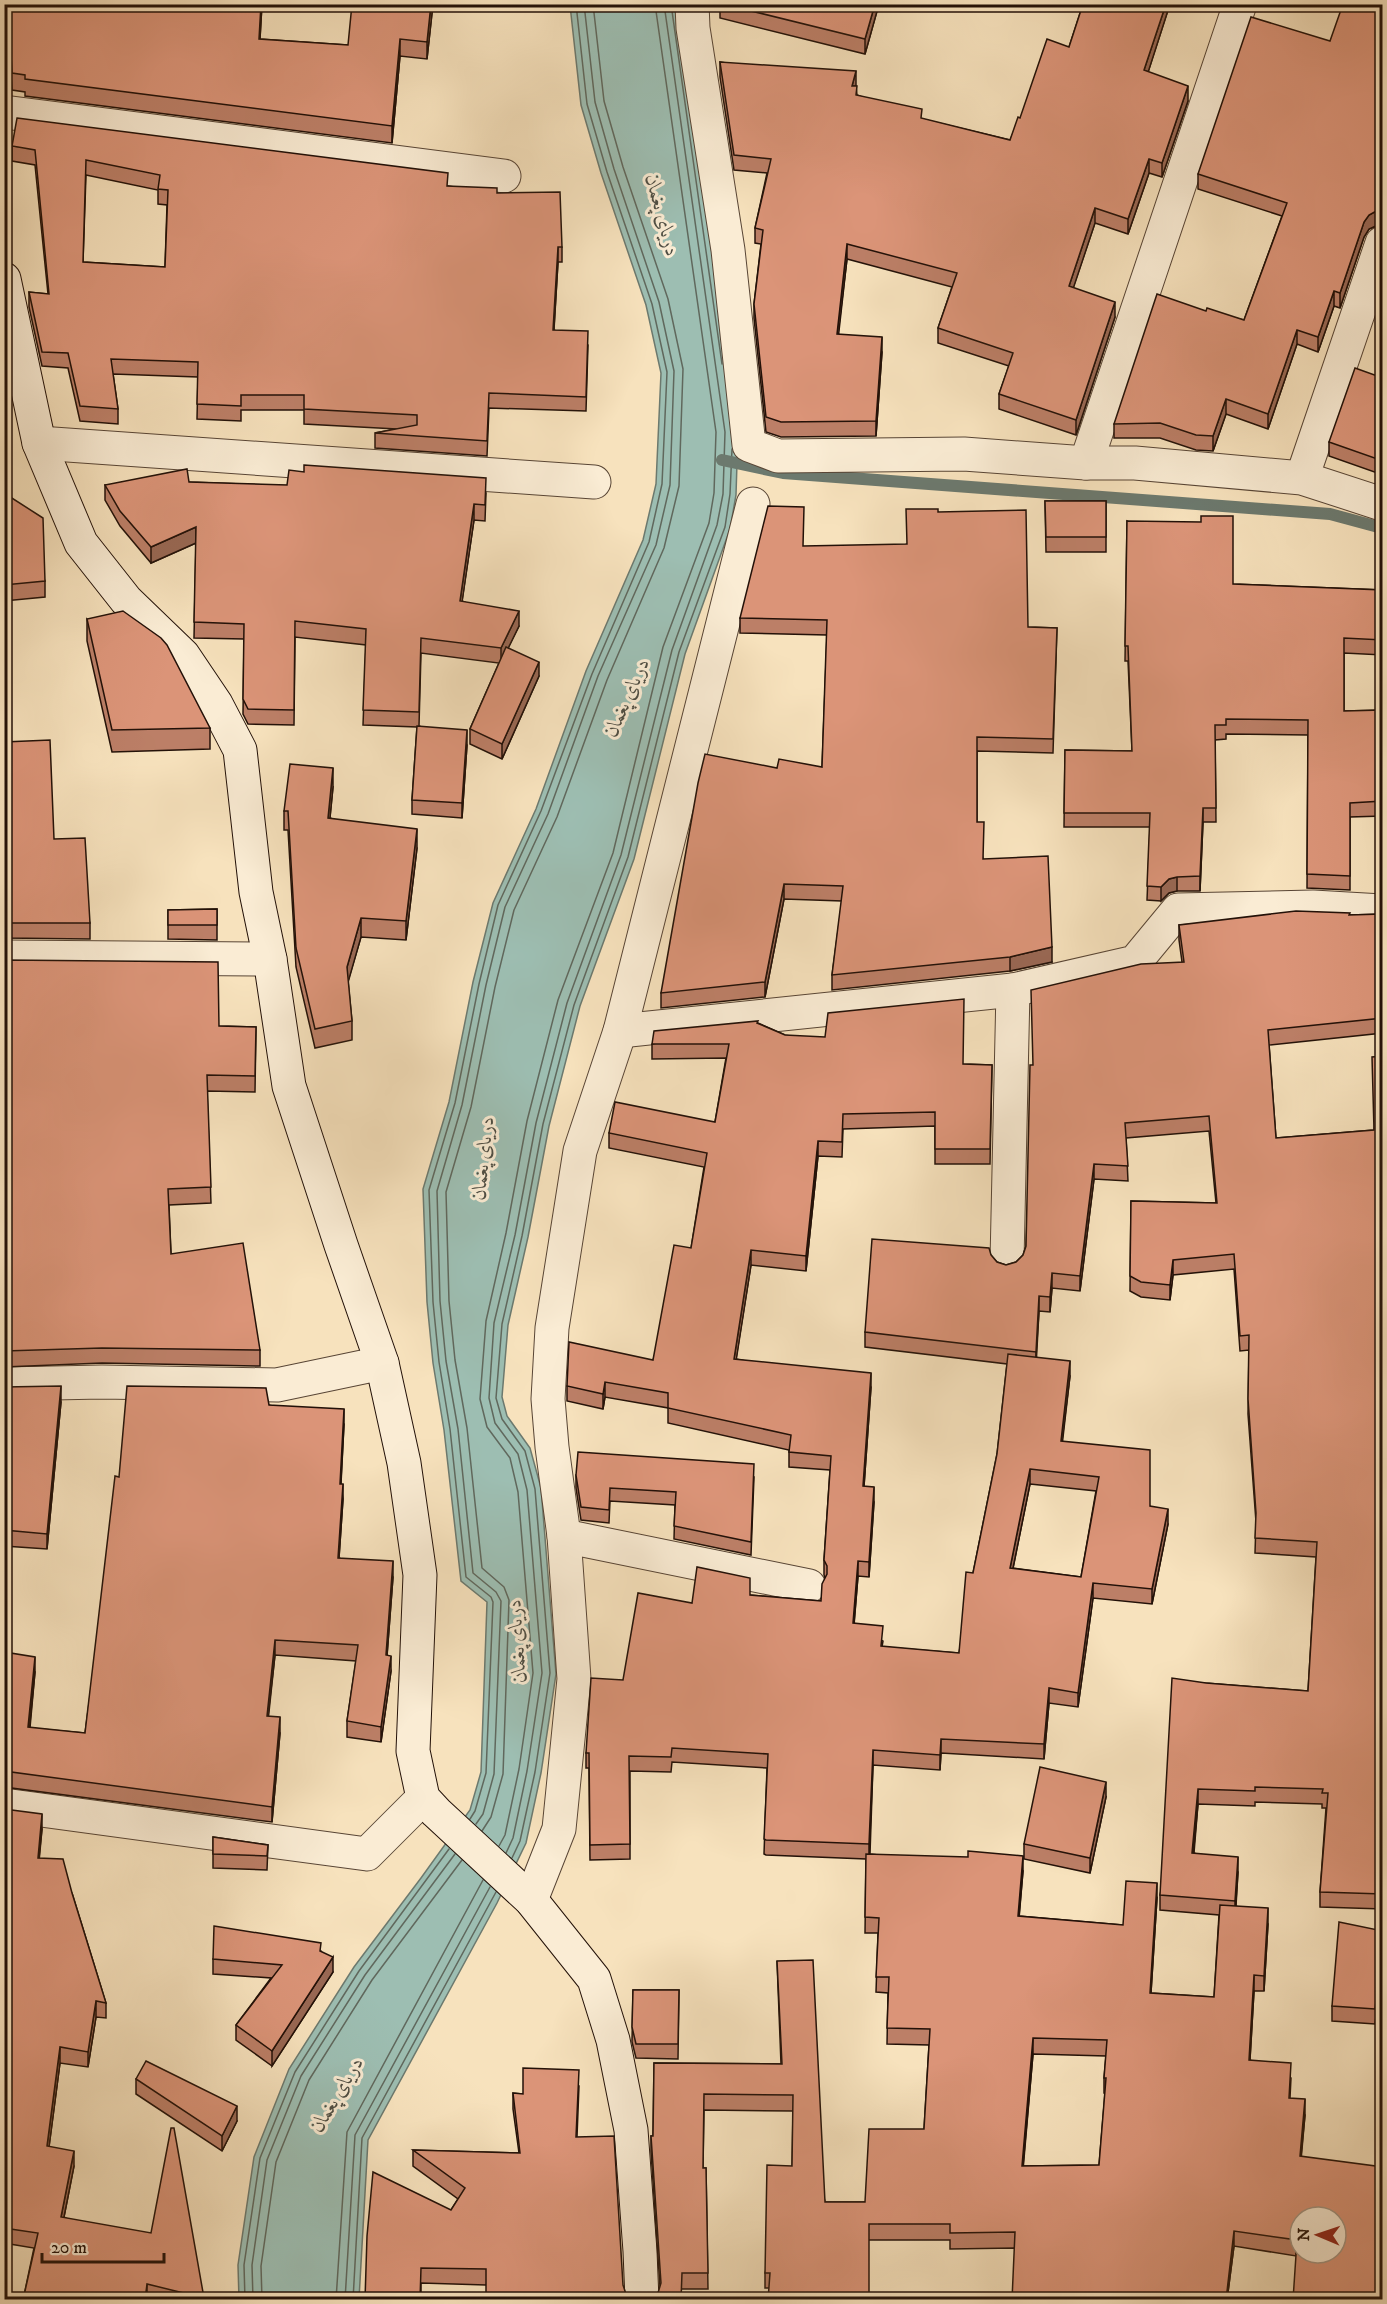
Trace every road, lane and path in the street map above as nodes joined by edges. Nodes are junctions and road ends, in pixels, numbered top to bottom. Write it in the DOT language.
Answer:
graph roads {
  1 [pos="692,4"];
  2 [pos="1240,4"];
  3 [pos="4,112"];
  4 [pos="504,176"];
  5 [pos="1383,243"];
  6 [pos="4,279"];
  7 [pos="14,370"];
  8 [pos="39,443"];
  9 [pos="1086,463"];
  10 [pos="1302,478"];
  11 [pos="594,482"];
  12 [pos="753,504"];
  13 [pos="1383,504"];
  14 [pos="1383,911"];
  15 [pos="4,957"];
  16 [pos="270,959"];
  17 [pos="1013,990"];
  18 [pos="620,1030"];
  19 [pos="1007,1261"];
  20 [pos="382,1363"];
  21 [pos="4,1384"];
  22 [pos="564,1536"];
  23 [pos="809,1586"];
  24 [pos="423,1798"];
  25 [pos="4,1805"];
  26 [pos="525,1895"];
  27 [pos="642,2300"];
  1 -- 9 [label="street"];
  2 -- 9 [label="street"];
  3 -- 4 [label="street"];
  5 -- 10 [label="street"];
  6 -- 7 [label="street"];
  7 -- 8 [label="street"];
  8 -- 11 [label="street"];
  8 -- 16 [label="street"];
  9 -- 10 [label="street"];
  10 -- 13 [label="street"];
  12 -- 18 [label="street"];
  14 -- 17 [label="street"];
  15 -- 16 [label="street"];
  16 -- 20 [label="street"];
  17 -- 18 [label="street"];
  17 -- 19 [label="street"];
  18 -- 22 [label="street"];
  20 -- 21 [label="street"];
  20 -- 24 [label="street"];
  22 -- 23 [label="street"];
  22 -- 26 [label="street"];
  24 -- 25 [label="street"];
  24 -- 26 [label="street"];
  26 -- 27 [label="street"];
}
